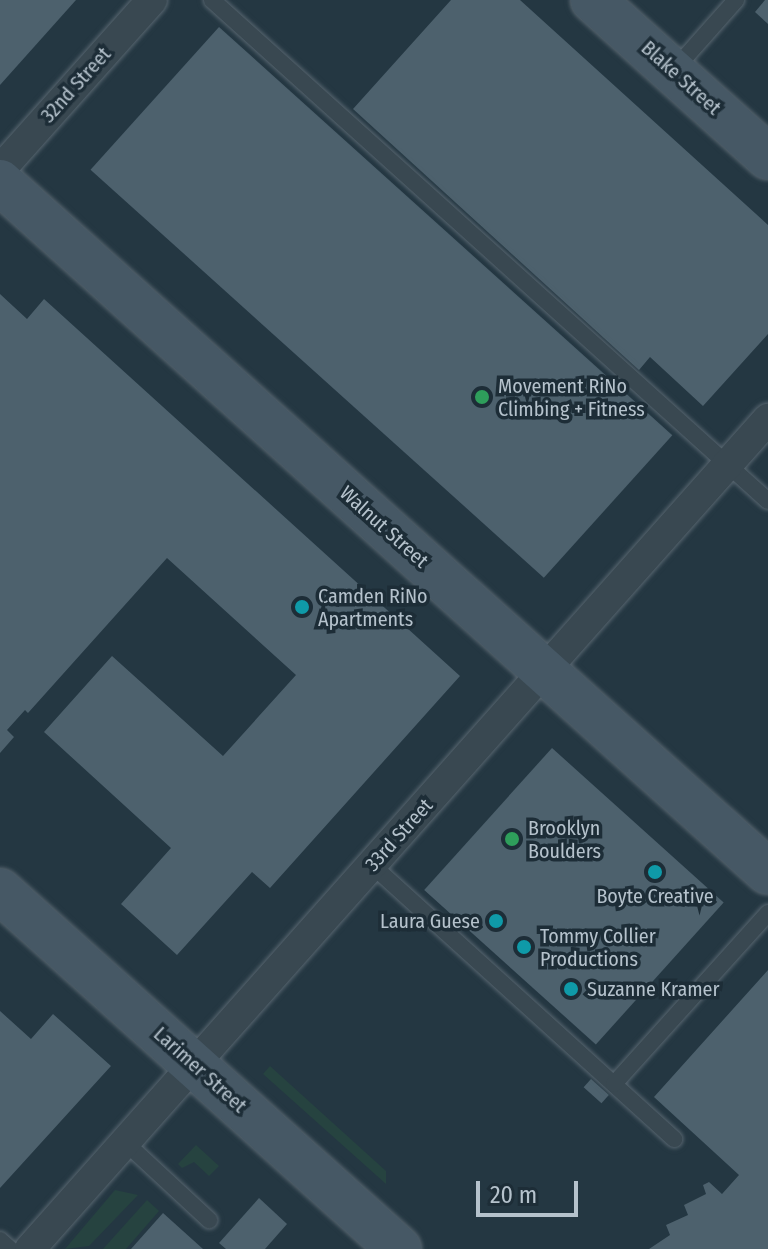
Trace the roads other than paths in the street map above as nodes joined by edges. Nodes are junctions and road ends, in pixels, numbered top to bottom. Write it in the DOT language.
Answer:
graph roads {
  1 [pos="152,0"];
  2 [pos="212,0"];
  3 [pos="593,0"];
  4 [pos="736,0"];
  5 [pos="673,71"];
  6 [pos="768,157"];
  7 [pos="0,170"];
  8 [pos="0,182"];
  9 [pos="768,419"];
  10 [pos="728,465"];
  11 [pos="768,501"];
  12 [pos="545,671"];
  13 [pos="372,865"];
  14 [pos="768,872"];
  15 [pos="0,891"];
  16 [pos="768,913"];
  17 [pos="194,1065"];
  18 [pos="614,1084"];
  19 [pos="674,1139"];
  20 [pos="125,1142"];
  21 [pos="209,1220"];
  22 [pos="0,1240"];
  23 [pos="10,1249"];
  24 [pos="30,1249"];
  25 [pos="399,1249"];
  1 -- 7 [label="street, 32nd Street"];
  2 -- 10 [label="lane"];
  3 -- 5 [label="street, Blake Street"];
  4 -- 5 [label="lane"];
  5 -- 6 [label="street, Blake Street"];
  8 -- 12 [label="street, Walnut Street"];
  9 -- 10 [label="street, 33rd Street"];
  10 -- 11 [label="lane"];
  10 -- 12 [label="street, 33rd Street"];
  12 -- 13 [label="street, 33rd Street"];
  12 -- 14 [label="street, Walnut Street"];
  13 -- 17 [label="street, 33rd Street"];
  13 -- 18 [label="lane"];
  15 -- 17 [label="street, Larimer Street"];
  16 -- 18 [label="lane"];
  17 -- 20 [label="street, 33rd Street"];
  17 -- 25 [label="street, Larimer Street"];
  18 -- 19 [label="lane"];
  20 -- 21 [label="lane"];
  20 -- 24 [label="street, 33rd Street"];
  22 -- 23 [label="lane"];
}
